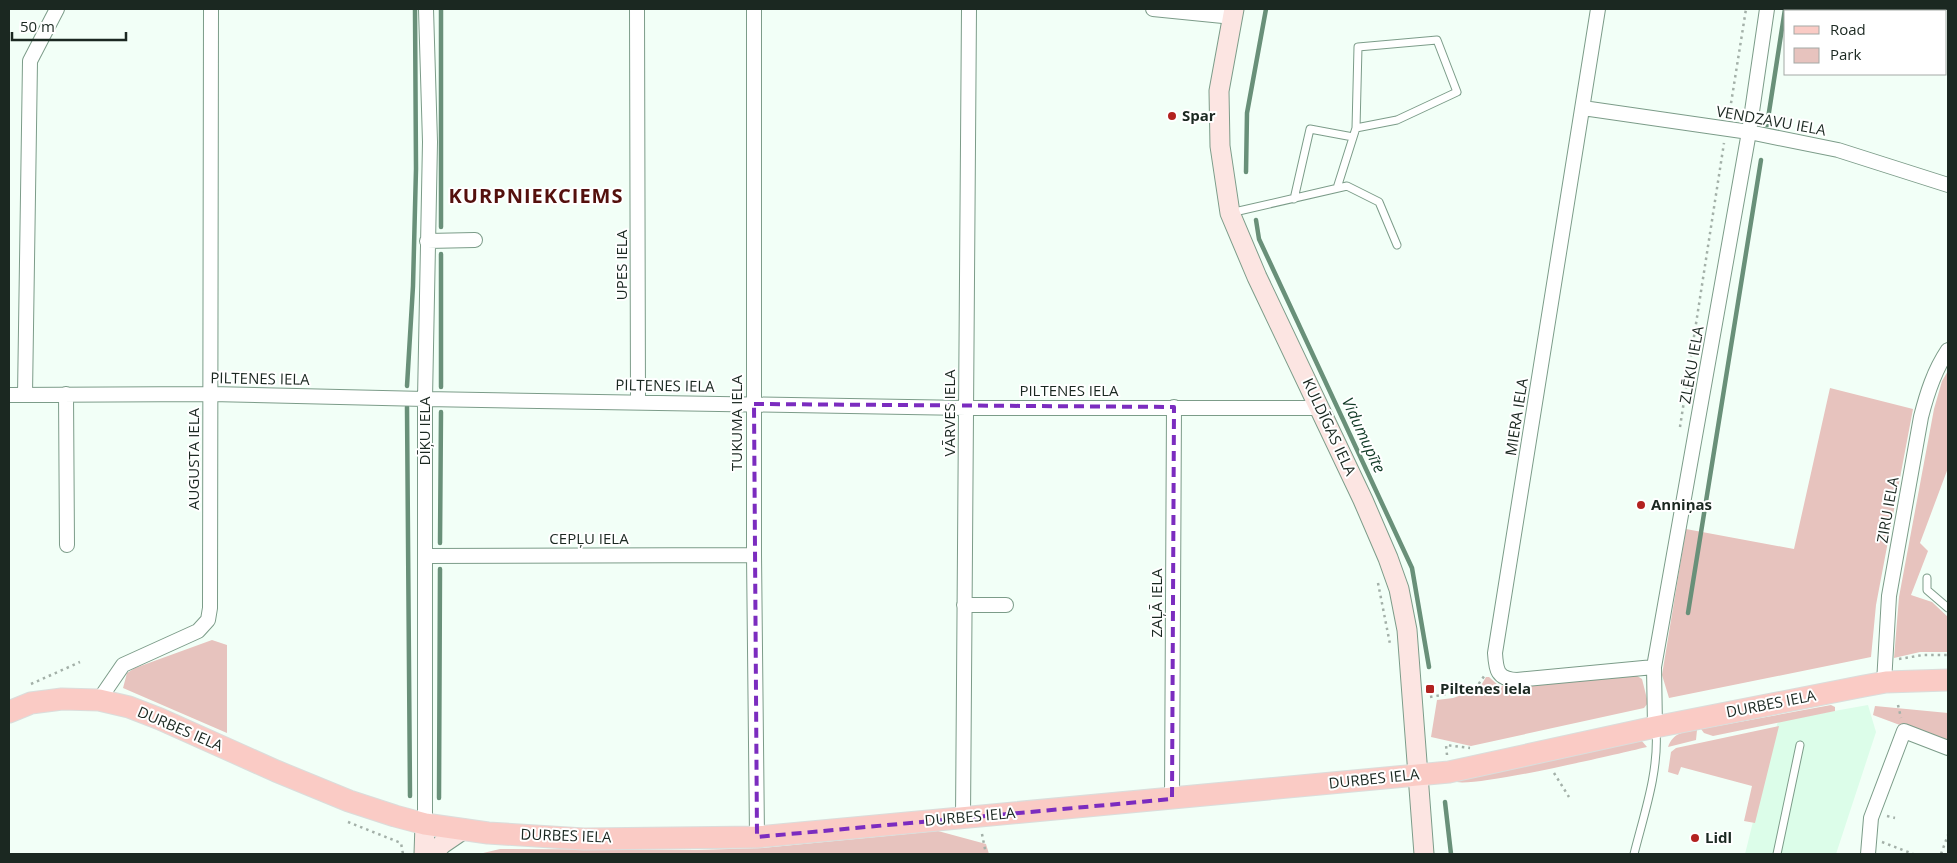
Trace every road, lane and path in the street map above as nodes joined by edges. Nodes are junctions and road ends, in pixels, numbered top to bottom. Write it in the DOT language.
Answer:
graph roads {
  1 [pos="57,9"];
  2 [pos="211,9"];
  3 [pos="426,9"];
  4 [pos="637,9"];
  5 [pos="754,9"];
  6 [pos="969,9"];
  7 [pos="1153,9"];
  8 [pos="1598,9"];
  9 [pos="1746,9"];
  10 [pos="1767,9"];
  11 [pos="1234,13"];
  12 [pos="1583,108"];
  13 [pos="1356,128"];
  14 [pos="1726,129"];
  15 [pos="1749,132"];
  16 [pos="1353,137"];
  17 [pos="1948,185"];
  18 [pos="1337,188"];
  19 [pos="1294,198"];
  20 [pos="1230,213"];
  21 [pos="475,240"];
  22 [pos="427,241"];
  23 [pos="1397,245"];
  24 [pos="1948,350"];
  25 [pos="66,394"];
  26 [pos="211,394"];
  27 [pos="9,395"];
  28 [pos="25,395"];
  29 [pos="425,399"];
  30 [pos="638,402"];
  31 [pos="754,404"];
  32 [pos="1174,407"];
  33 [pos="966,408"];
  34 [pos="1320,408"];
  35 [pos="1680,428"];
  36 [pos="68,545"];
  37 [pos="754,555"];
  38 [pos="425,556"];
  39 [pos="1376,575"];
  40 [pos="1926,578"];
  41 [pos="964,605"];
  42 [pos="1006,605"];
  43 [pos="1948,608"];
  44 [pos="1390,647"];
  45 [pos="1495,653"];
  46 [pos="80,662"];
  47 [pos="1948,665"];
  48 [pos="1654,667"];
  49 [pos="1948,680"];
  50 [pos="1885,682"];
  51 [pos="26,685"];
  52 [pos="1948,694"];
  53 [pos="1430,697"];
  54 [pos="100,700"];
  55 [pos="9,712"];
  56 [pos="1655,727"];
  57 [pos="1800,745"];
  58 [pos="1948,748"];
  59 [pos="1554,773"];
  60 [pos="1419,775"];
  61 [pos="1569,797"];
  62 [pos="1172,799"];
  63 [pos="963,818"];
  64 [pos="343,820"];
  65 [pos="425,824"];
  66 [pos="464,830"];
  67 [pos="1948,835"];
  68 [pos="757,836"];
  69 [pos="1869,838"];
  70 [pos="403,854"];
  71 [pos="424,854"];
  72 [pos="433,854"];
  73 [pos="1424,854"];
  74 [pos="1634,854"];
  75 [pos="1777,854"];
  76 [pos="1868,854"];
  77 [pos="1913,854"];
  78 [pos="1941,854"];
  1 -- 28 [label="street"];
  2 -- 26 [label="street, AUGUSTA IELA"];
  3 -- 22 [label="street, DĪĶU IELA"];
  4 -- 30 [label="street, UPES IELA"];
  5 -- 31 [label="street, TUKUMA IELA"];
  6 -- 33 [label="street, VĀRVES IELA"];
  7 -- 11 [label="street"];
  8 -- 12 [label="street, MIERA IELA"];
  9 -- 14 [label="path"];
  10 -- 15 [label="street, ZLĒKU IELA"];
  11 -- 20 [label="street, KULDĪGAS IELA"];
  12 -- 14 [label="street, VENDZAVU IELA"];
  12 -- 45 [label="street, MIERA IELA"];
  13 -- 13 [label="lane"];
  13 -- 16 [label="lane"];
  14 -- 15 [label="street, VENDZAVU IELA"];
  14 -- 35 [label="path"];
  15 -- 17 [label="street, VENDZAVU IELA"];
  15 -- 48 [label="street, ZLĒKU IELA"];
  16 -- 18 [label="lane"];
  16 -- 19 [label="lane"];
  18 -- 19 [label="lane"];
  18 -- 23 [label="lane"];
  19 -- 20 [label="lane"];
  20 -- 34 [label="street, KULDĪGAS IELA"];
  21 -- 22 [label="street"];
  22 -- 29 [label="street, DĪĶU IELA"];
  24 -- 50 [label="street, ZIRU IELA"];
  25 -- 26 [label="street, PILTENES IELA"];
  25 -- 28 [label="street, PILTENES IELA"];
  25 -- 36 [label="street"];
  26 -- 29 [label="street, PILTENES IELA"];
  26 -- 54 [label="street, AUGUSTA IELA"];
  27 -- 28 [label="street, PILTENES IELA"];
  29 -- 30 [label="street, PILTENES IELA"];
  29 -- 38 [label="street, DĪĶU IELA"];
  30 -- 31 [label="street, PILTENES IELA"];
  31 -- 33 [label="street, PILTENES IELA"];
  31 -- 37 [label="street, TUKUMA IELA"];
  32 -- 33 [label="street, PILTENES IELA"];
  32 -- 34 [label="street, PILTENES IELA"];
  32 -- 62 [label="street, ZAĻĀ IELA"];
  33 -- 41 [label="street, VĀRVES IELA"];
  34 -- 60 [label="street, KULDĪGAS IELA"];
  37 -- 38 [label="street, CEPĻU IELA"];
  37 -- 68 [label="street, TUKUMA IELA"];
  38 -- 65 [label="street, DĪĶU IELA"];
  39 -- 44 [label="path"];
  40 -- 43 [label="lane"];
  41 -- 42 [label="street"];
  41 -- 63 [label="street, VĀRVES IELA"];
  45 -- 48 [label="street, MIERA IELA"];
  45 -- 53 [label="path"];
  46 -- 51 [label="path"];
  47 -- 50 [label="main road"];
  48 -- 56 [label="street, ZLĒKU IELA"];
  49 -- 50 [label="main road, DURBES IELA"];
  50 -- 52 [label="main road"];
  50 -- 56 [label="main road, DURBES IELA"];
  54 -- 55 [label="main road, DURBES IELA"];
  54 -- 65 [label="main road, DURBES IELA"];
  56 -- 60 [label="main road, DURBES IELA"];
  56 -- 74 [label="lane"];
  57 -- 75 [label="lane"];
  58 -- 69 [label="street"];
  59 -- 61 [label="path"];
  60 -- 62 [label="main road, DURBES IELA"];
  60 -- 73 [label="street, KULDĪGAS IELA"];
  62 -- 63 [label="main road, DURBES IELA"];
  63 -- 68 [label="main road, DURBES IELA"];
  64 -- 70 [label="path"];
  65 -- 66 [label="main road, DURBES IELA"];
  65 -- 71 [label="street, DĪĶU IELA"];
  66 -- 68 [label="main road, DURBES IELA"];
  66 -- 72 [label="street"];
  67 -- 78 [label="path"];
  69 -- 76 [label="street"];
  69 -- 77 [label="path"];
}
